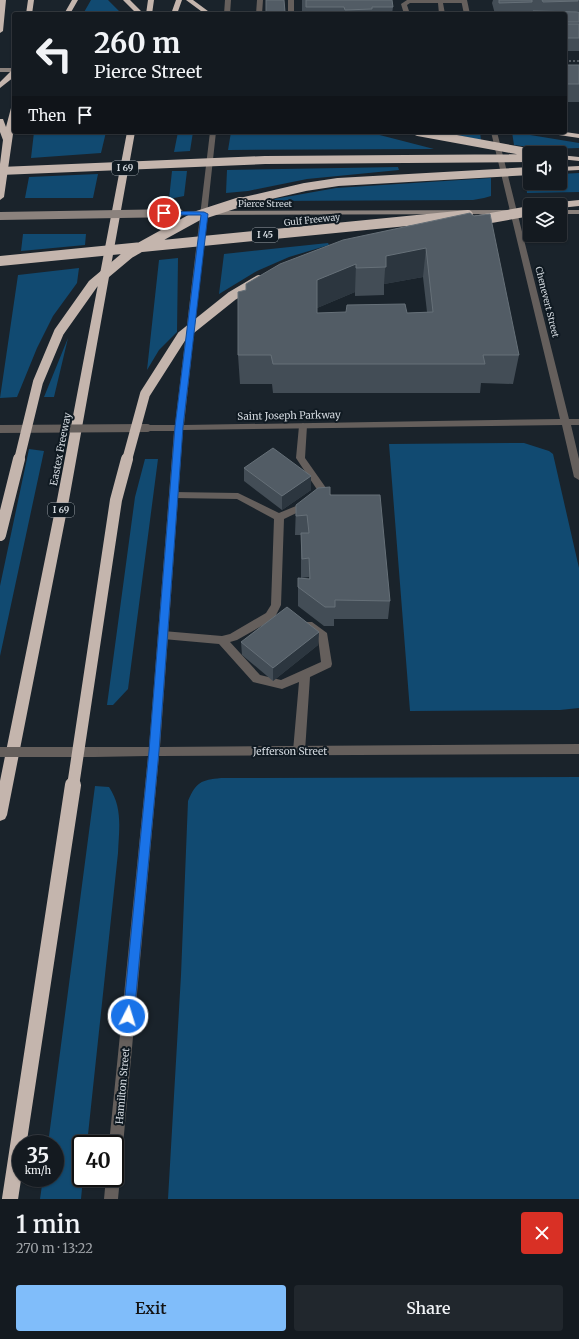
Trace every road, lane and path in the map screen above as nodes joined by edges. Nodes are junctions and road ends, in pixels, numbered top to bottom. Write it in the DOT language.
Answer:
graph roads {
  1 [pos="3,0"];
  2 [pos="31,0"];
  3 [pos="75,0"];
  4 [pos="126,0"];
  5 [pos="151,0"];
  6 [pos="180,0"];
  7 [pos="189,0"];
  8 [pos="228,0"];
  9 [pos="262,0"];
  10 [pos="291,0"];
  11 [pos="440,0"];
  12 [pos="464,0"];
  13 [pos="266,11"];
  14 [pos="288,11"];
  15 [pos="29,12"];
  16 [pos="68,12"];
  17 [pos="139,12"];
  18 [pos="149,12"];
  19 [pos="175,12"];
  20 [pos="206,12"];
  21 [pos="227,12"];
  22 [pos="259,12"];
  23 [pos="406,12"];
  24 [pos="442,12"];
  25 [pos="467,12"];
  26 [pos="0,31"];
  27 [pos="567,61"];
  28 [pos="579,61"];
  29 [pos="0,70"];
  30 [pos="12,70"];
  31 [pos="12,75"];
  32 [pos="0,86"];
  33 [pos="12,119"];
  34 [pos="0,121"];
  35 [pos="131,134"];
  36 [pos="213,134"];
  37 [pos="428,134"];
  38 [pos="494,134"];
  39 [pos="566,134"];
  40 [pos="579,136"];
  41 [pos="7,140"];
  42 [pos="523,151"];
  43 [pos="523,158"];
  44 [pos="567,158"];
  45 [pos="579,159"];
  46 [pos="579,168"];
  47 [pos="567,169"];
  48 [pos="0,171"];
  49 [pos="523,171"];
  50 [pos="0,197"];
  51 [pos="579,204"];
  52 [pos="567,205"];
  53 [pos="523,211"];
  54 [pos="512,212"];
  55 [pos="523,212"];
  56 [pos="523,212"];
  57 [pos="567,212"];
  58 [pos="579,212"];
  59 [pos="204,214"];
  60 [pos="0,216"];
  61 [pos="414,232"];
  62 [pos="0,261"];
  63 [pos="272,273"];
  64 [pos="566,422"];
  65 [pos="579,422"];
  66 [pos="303,426"];
  67 [pos="179,427"];
  68 [pos="0,429"];
  69 [pos="579,477"];
  70 [pos="174,494"];
  71 [pos="279,517"];
  72 [pos="0,535"];
  73 [pos="276,605"];
  74 [pos="288,612"];
  75 [pos="300,620"];
  76 [pos="163,635"];
  77 [pos="222,640"];
  78 [pos="305,674"];
  79 [pos="579,749"];
  80 [pos="154,751"];
  81 [pos="299,751"];
  82 [pos="0,752"];
  83 [pos="0,815"];
  84 [pos="117,1135"];
  85 [pos="112,1187"];
  86 [pos="10,1199"];
  87 [pos="111,1199"];
  1 -- 26 [label="highway"];
  2 -- 15 [label="highway"];
  3 -- 16 [label="highway"];
  4 -- 17 [label="highway"];
  5 -- 18 [label="highway"];
  6 -- 19 [label="highway"];
  7 -- 20 [label="highway"];
  8 -- 21 [label="street"];
  9 -- 22 [label="street"];
  10 -- 14 [label="street"];
  11 -- 12 [label="street"];
  11 -- 23 [label="street"];
  11 -- 24 [label="street"];
  12 -- 25 [label="street"];
  13 -- 22 [label="street"];
  27 -- 28 [label="path"];
  29 -- 30 [label="main road"];
  31 -- 32 [label="highway"];
  33 -- 41 [label="highway"];
  34 -- 41 [label="highway"];
  35 -- 83 [label="highway, Eastex Freeway / I 69"];
  36 -- 59 [label="street, Hamilton Street"];
  37 -- 42 [label="highway, bridge"];
  38 -- 54 [label="street, Chenevert Street"];
  39 -- 40 [label="highway"];
  41 -- 50 [label="highway"];
  43 -- 48 [label="highway, bridge"];
  44 -- 45 [label="highway"];
  46 -- 47 [label="highway"];
  49 -- 72 [label="highway, bridge"];
  51 -- 52 [label="highway"];
  53 -- 54 [label="main road, Pierce Street"];
  54 -- 59 [label="main road, Pierce Street"];
  54 -- 64 [label="street, Chenevert Street"];
  55 -- 61 [label="highway, bridge"];
  56 -- 62 [label="highway, Gulf Freeway / I 45, bridge"];
  57 -- 58 [label="main road"];
  59 -- 60 [label="main road, Pierce Street, bridge"];
  59 -- 67 [label="street, Hamilton Street"];
  63 -- 86 [label="highway, bridge"];
  64 -- 65 [label="street, Saint Joseph Parkway"];
  64 -- 66 [label="street, Saint Joseph Parkway"];
  64 -- 69 [label="street, Chenevert Street"];
  66 -- 67 [label="street, Saint Joseph Parkway"];
  66 -- 71 [label="street"];
  67 -- 68 [label="street, Saint Joseph Parkway, bridge"];
  67 -- 70 [label="street, Hamilton Street"];
  70 -- 71 [label="street"];
  70 -- 76 [label="street, Hamilton Street"];
  71 -- 73 [label="street"];
  73 -- 74 [label="street"];
  73 -- 77 [label="street"];
  75 -- 78 [label="street"];
  76 -- 77 [label="street"];
  76 -- 80 [label="street, Hamilton Street"];
  77 -- 78 [label="street"];
  78 -- 81 [label="street"];
  79 -- 81 [label="street, Jefferson Street"];
  80 -- 81 [label="street, Jefferson Street"];
  80 -- 82 [label="street, Jefferson Street, bridge"];
  80 -- 84 [label="street, Hamilton Street"];
  85 -- 87 [label="street"];
}
